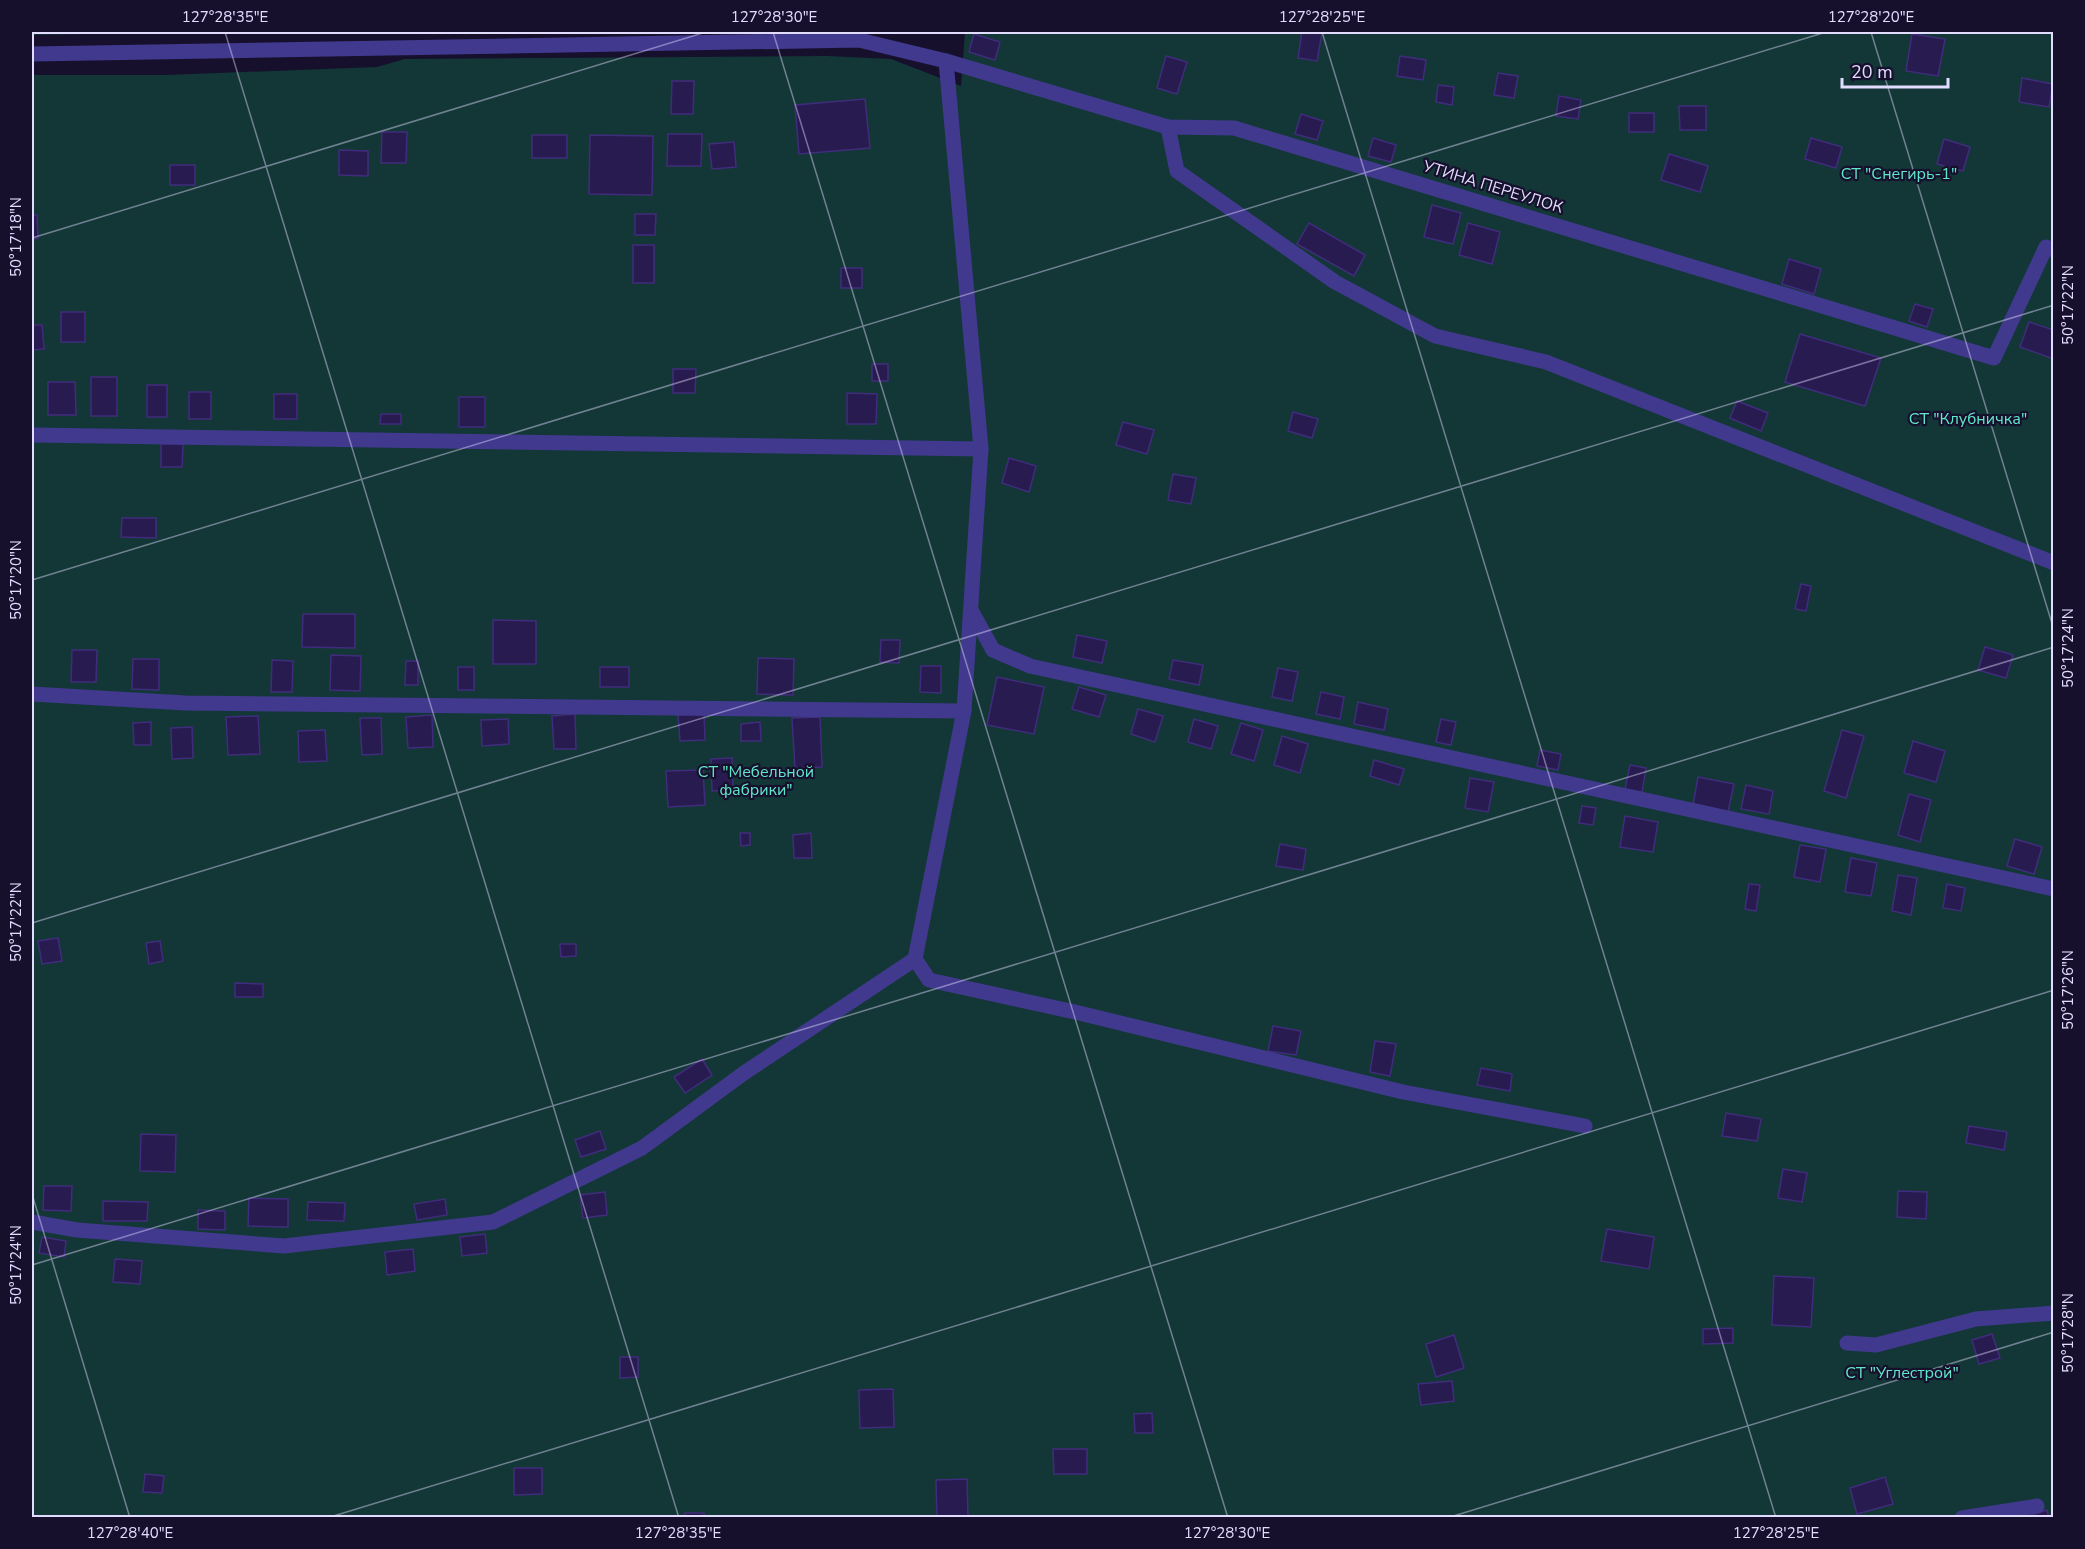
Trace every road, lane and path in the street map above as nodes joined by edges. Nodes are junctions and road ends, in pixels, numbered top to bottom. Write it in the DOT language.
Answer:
graph roads {
  1 [pos="861,36"];
  2 [pos="32,54"];
  3 [pos="946,62"];
  4 [pos="1168,127"];
  5 [pos="2050,248"];
  6 [pos="32,435"];
  7 [pos="981,448"];
  8 [pos="2054,563"];
  9 [pos="972,612"];
  10 [pos="32,694"];
  11 [pos="964,711"];
  12 [pos="2054,889"];
  13 [pos="915,959"];
  14 [pos="1585,1126"];
  15 [pos="32,1222"];
  16 [pos="2054,1313"];
  17 [pos="1846,1343"];
  18 [pos="2037,1506"];
  19 [pos="1962,1518"];
  1 -- 2 [label="street, УТИНА ПЕРЕУЛОК"];
  1 -- 3 [label="street, УТИНА ПЕРЕУЛОК"];
  3 -- 4 [label="street, УТИНА ПЕРЕУЛОК"];
  3 -- 7 [label="street"];
  4 -- 5 [label="street, УТИНА ПЕРЕУЛОК"];
  4 -- 8 [label="street"];
  6 -- 7 [label="street"];
  7 -- 9 [label="street"];
  9 -- 11 [label="street"];
  9 -- 12 [label="street"];
  10 -- 11 [label="street"];
  11 -- 13 [label="street"];
  13 -- 14 [label="street"];
  13 -- 15 [label="street"];
  16 -- 17 [label="street"];
  18 -- 19 [label="street"];
}
